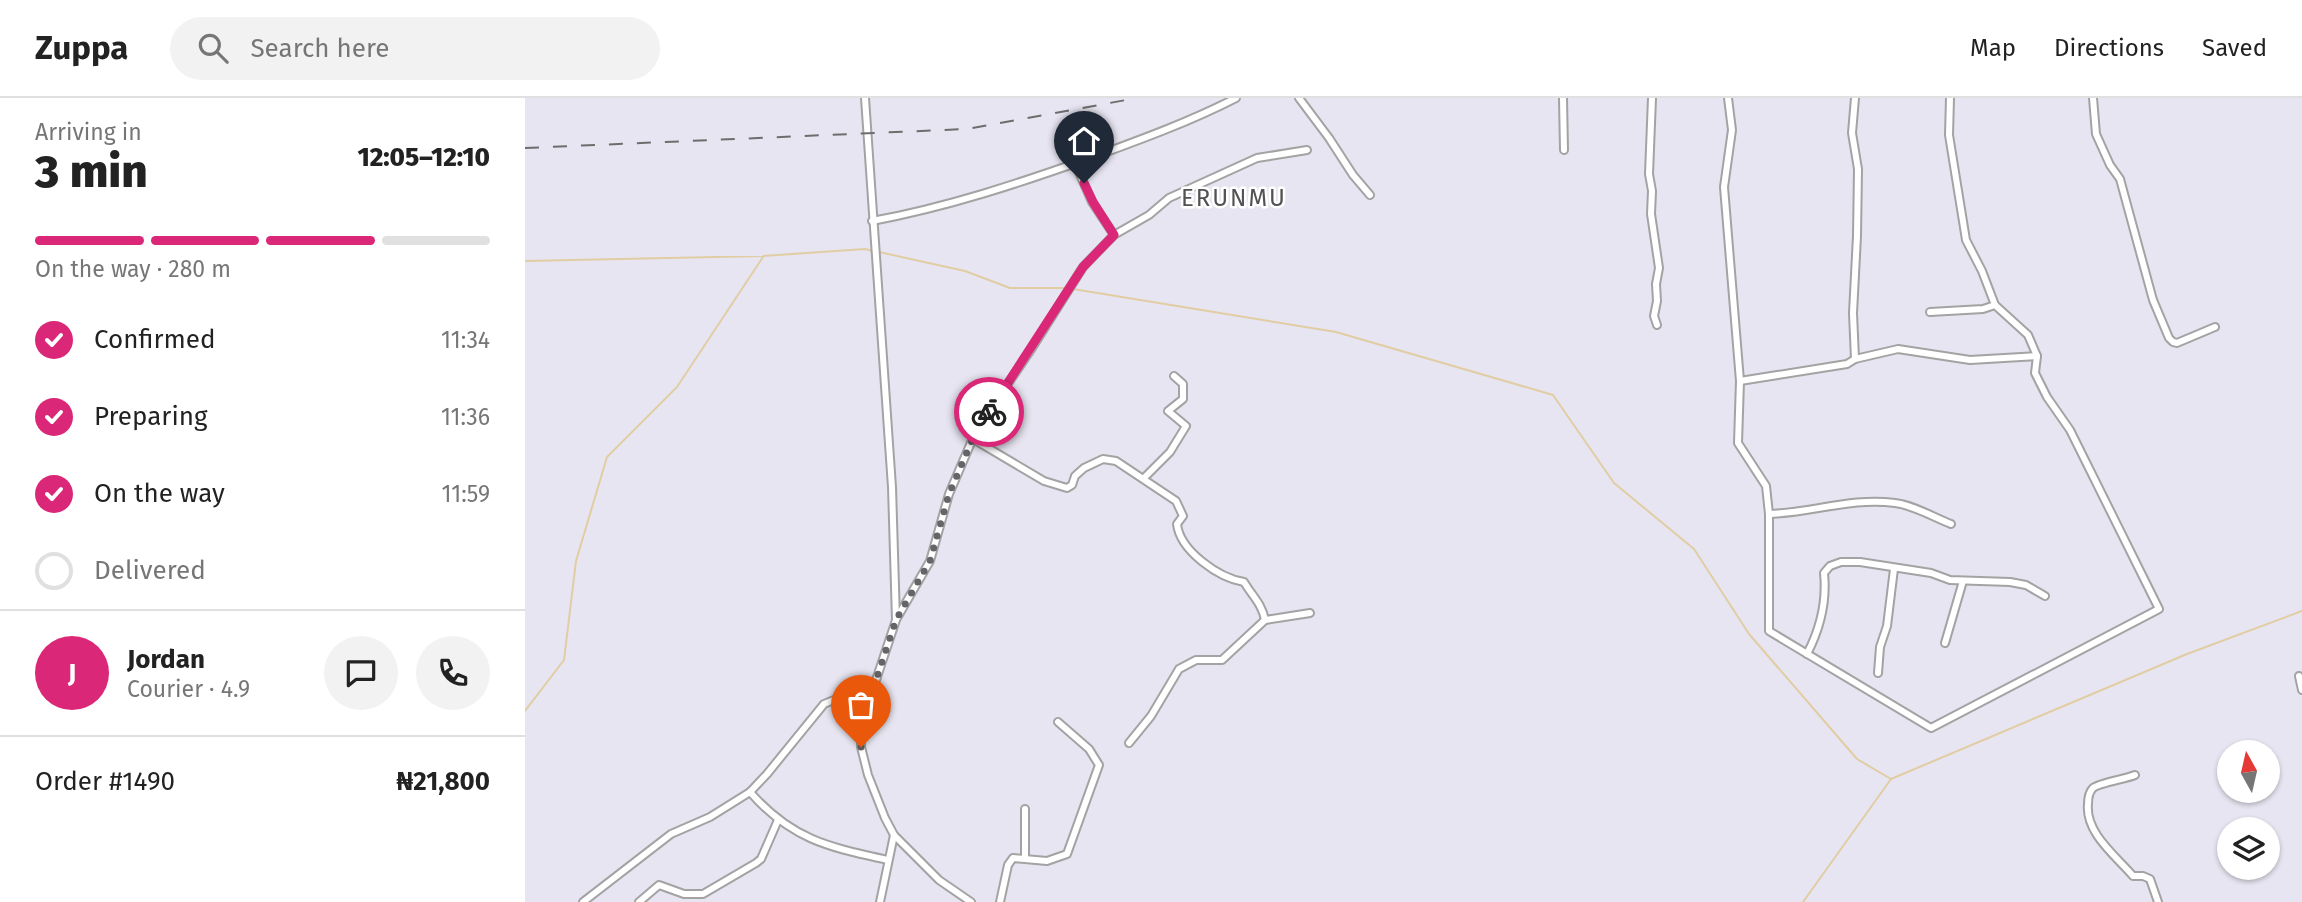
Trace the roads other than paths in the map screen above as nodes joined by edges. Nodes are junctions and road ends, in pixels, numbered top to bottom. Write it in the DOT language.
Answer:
graph roads {
  1 [pos="865,98"];
  2 [pos="1236,98"];
  3 [pos="1299,98"];
  4 [pos="1563,98"];
  5 [pos="1653,98"];
  6 [pos="1728,98"];
  7 [pos="1855,98"];
  8 [pos="1950,98"];
  9 [pos="2093,98"];
  10 [pos="1307,150"];
  11 [pos="1564,150"];
  12 [pos="1075,163"];
  13 [pos="1370,195"];
  14 [pos="872,221"];
  15 [pos="1114,235"];
  16 [pos="1995,305"];
  17 [pos="1930,312"];
  18 [pos="1657,325"];
  19 [pos="2215,327"];
  20 [pos="2037,356"];
  21 [pos="1855,359"];
  22 [pos="1174,376"];
  23 [pos="1739,381"];
  24 [pos="973,439"];
  25 [pos="1144,478"];
  26 [pos="1769,514"];
  27 [pos="1951,524"];
  28 [pos="1894,569"];
  29 [pos="1963,581"];
  30 [pos="2045,596"];
  31 [pos="1310,613"];
  32 [pos="896,620"];
  33 [pos="1265,620"];
  34 [pos="1945,643"];
  35 [pos="1807,654"];
  36 [pos="1878,673"];
  37 [pos="2299,676"];
  38 [pos="875,683"];
  39 [pos="2302,690"];
  40 [pos="1058,722"];
  41 [pos="1129,743"];
  42 [pos="2135,775"];
  43 [pos="750,792"];
  44 [pos="1025,809"];
  45 [pos="778,820"];
  46 [pos="894,835"];
  47 [pos="1025,858"];
  48 [pos="888,860"];
  49 [pos="583,902"];
  50 [pos="639,902"];
  51 [pos="880,902"];
  52 [pos="971,902"];
  53 [pos="999,902"];
  54 [pos="2158,902"];
  1 -- 14 [label="street"];
  2 -- 12 [label="street"];
  3 -- 13 [label="street"];
  4 -- 11 [label="street"];
  5 -- 18 [label="street"];
  6 -- 23 [label="street"];
  7 -- 21 [label="street"];
  8 -- 16 [label="street"];
  9 -- 19 [label="street"];
  10 -- 15 [label="street"];
  12 -- 14 [label="street"];
  12 -- 15 [label="street"];
  14 -- 32 [label="street"];
  15 -- 24 [label="street"];
  16 -- 17 [label="street"];
  16 -- 20 [label="street"];
  20 -- 21 [label="street"];
  20 -- 35 [label="street"];
  21 -- 23 [label="street"];
  22 -- 25 [label="street"];
  23 -- 26 [label="street"];
  24 -- 25 [label="street"];
  24 -- 32 [label="street"];
  25 -- 33 [label="street"];
  26 -- 27 [label="street"];
  26 -- 35 [label="street"];
  28 -- 29 [label="street"];
  28 -- 35 [label="street"];
  28 -- 36 [label="street"];
  29 -- 30 [label="street"];
  29 -- 34 [label="street"];
  31 -- 33 [label="street"];
  32 -- 38 [label="street"];
  33 -- 41 [label="street"];
  37 -- 39 [label="street"];
  38 -- 43 [label="street"];
  38 -- 46 [label="street"];
  40 -- 47 [label="street"];
  42 -- 54 [label="street"];
  43 -- 45 [label="street"];
  43 -- 49 [label="street"];
  44 -- 47 [label="street"];
  45 -- 48 [label="street"];
  45 -- 50 [label="street"];
  46 -- 48 [label="street"];
  46 -- 52 [label="street"];
  47 -- 53 [label="street"];
  48 -- 51 [label="street"];
}
